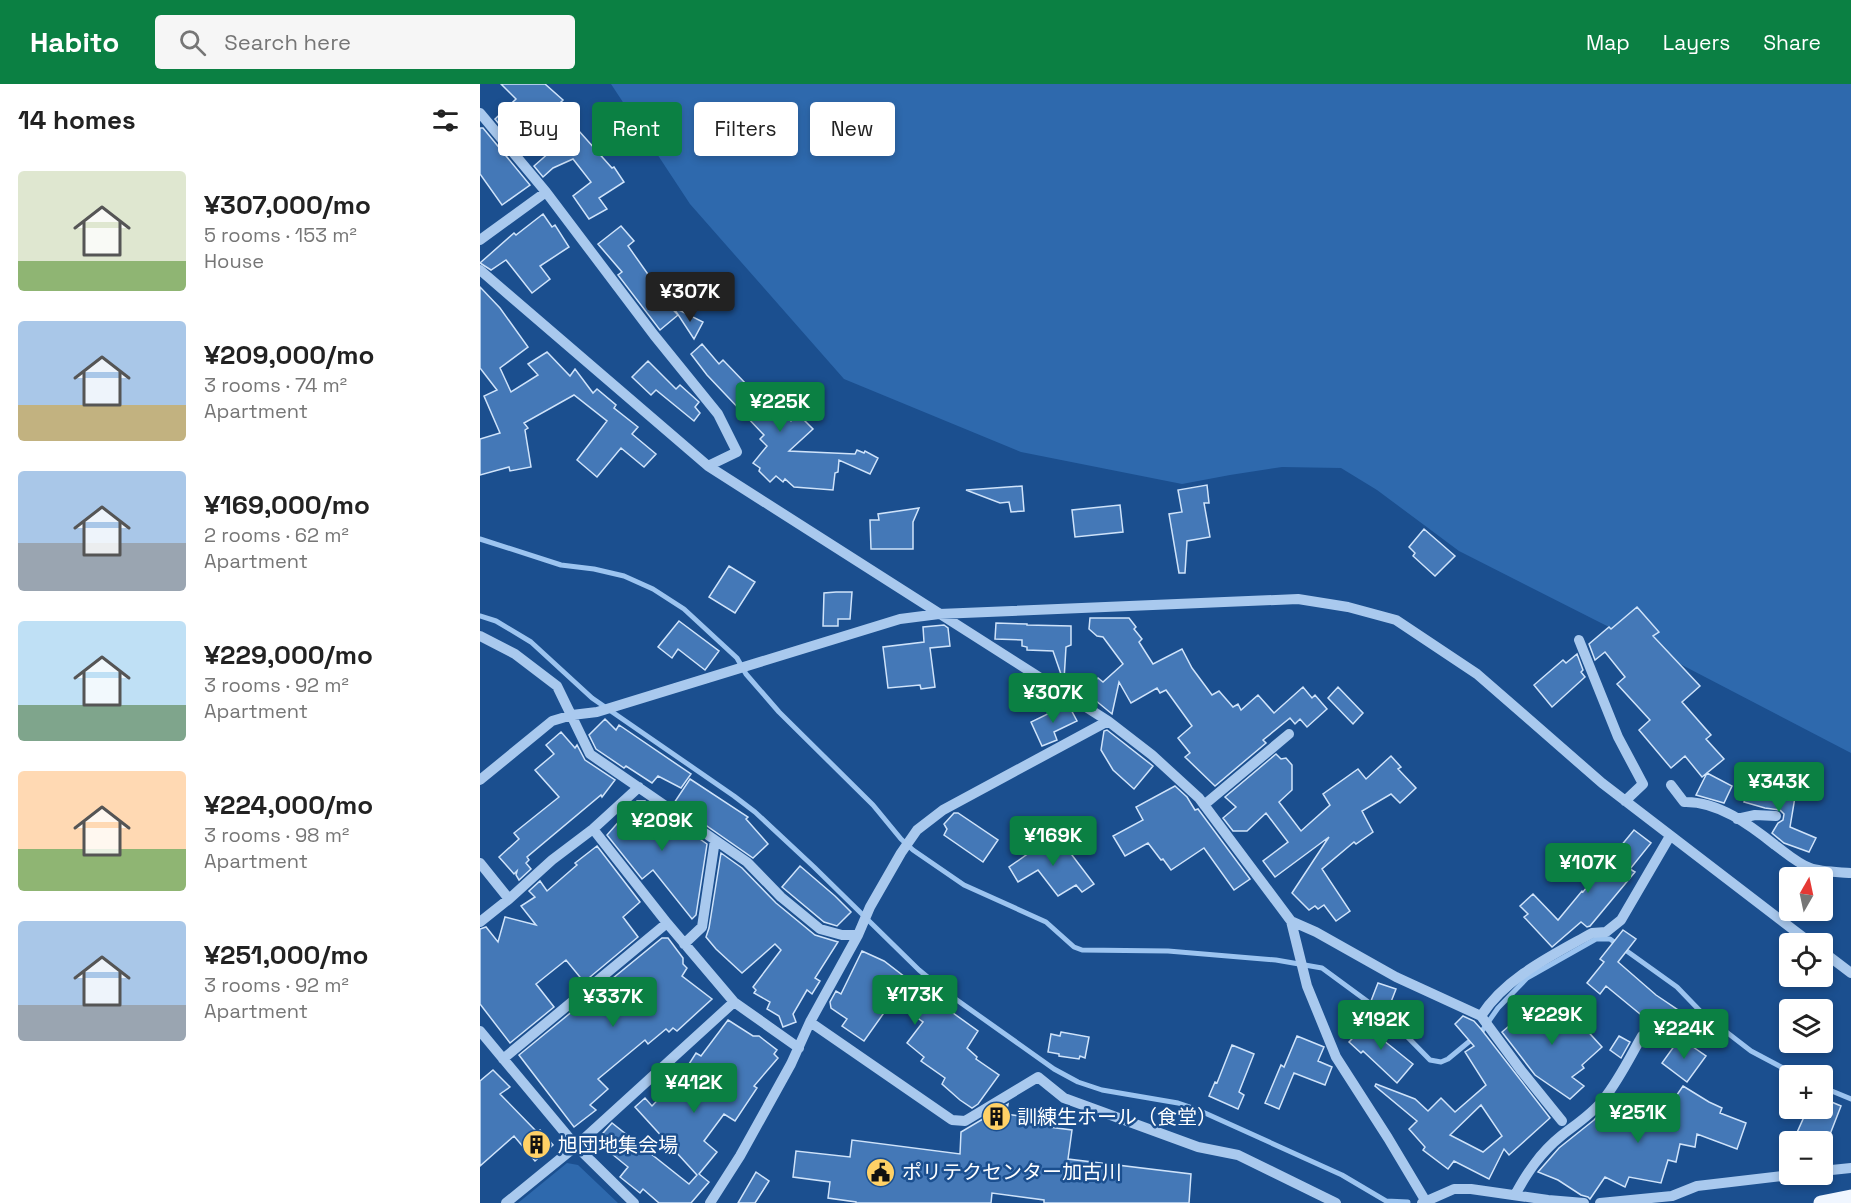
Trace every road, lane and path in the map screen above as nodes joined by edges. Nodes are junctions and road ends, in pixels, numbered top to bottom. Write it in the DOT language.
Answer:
graph roads {
  1 [pos="480,113"];
  2 [pos="546,192"];
  3 [pos="480,240"];
  4 [pos="480,270"];
  5 [pos="708,466"];
  6 [pos="939,614"];
  7 [pos="480,636"];
  8 [pos="1579,640"];
  9 [pos="572,715"];
  10 [pos="1108,721"];
  11 [pos="1289,734"];
  12 [pos="480,780"];
  13 [pos="1671,785"];
  14 [pos="639,787"];
  15 [pos="1624,801"];
  16 [pos="1204,805"];
  17 [pos="1776,816"];
  18 [pos="1737,819"];
  19 [pos="593,829"];
  20 [pos="1670,836"];
  21 [pos="715,840"];
  22 [pos="480,863"];
  23 [pos="1851,873"];
  24 [pos="509,899"];
  25 [pos="1291,921"];
  26 [pos="480,922"];
  27 [pos="667,923"];
  28 [pos="1798,933"];
  29 [pos="858,935"];
  30 [pos="684,944"];
  31 [pos="1833,959"];
  32 [pos="1851,973"];
  33 [pos="734,1002"];
  34 [pos="1481,1016"];
  35 [pos="810,1022"];
  36 [pos="480,1031"];
  37 [pos="1642,1036"];
  38 [pos="799,1048"];
  39 [pos="503,1059"];
  40 [pos="1562,1121"];
  41 [pos="576,1146"];
  42 [pos="1851,1168"];
  43 [pos="1833,1170"];
  44 [pos="1779,1176"];
  45 [pos="1515,1195"];
  46 [pos="1851,1197"];
  47 [pos="1424,1202"];
  48 [pos="506,1203"];
  49 [pos="634,1203"];
  50 [pos="710,1203"];
  51 [pos="1336,1203"];
  52 [pos="1584,1203"];
  53 [pos="1600,1203"];
  54 [pos="1821,1203"];
  1 -- 2 [label="street"];
  2 -- 3 [label="street"];
  2 -- 5 [label="street"];
  4 -- 5 [label="street"];
  5 -- 6 [label="street"];
  6 -- 9 [label="street"];
  6 -- 10 [label="street"];
  6 -- 15 [label="street"];
  7 -- 9 [label="street"];
  8 -- 15 [label="street"];
  9 -- 12 [label="street"];
  9 -- 14 [label="street"];
  10 -- 16 [label="street"];
  10 -- 29 [label="street"];
  11 -- 16 [label="street"];
  13 -- 18 [label="street"];
  14 -- 19 [label="street"];
  14 -- 21 [label="street"];
  15 -- 20 [label="street"];
  16 -- 25 [label="street"];
  17 -- 18 [label="street"];
  18 -- 23 [label="street"];
  19 -- 24 [label="street"];
  19 -- 27 [label="street"];
  20 -- 28 [label="street"];
  20 -- 34 [label="street"];
  21 -- 29 [label="street"];
  21 -- 30 [label="street"];
  22 -- 24 [label="street"];
  24 -- 26 [label="street"];
  25 -- 34 [label="street"];
  25 -- 47 [label="street"];
  27 -- 30 [label="street"];
  27 -- 39 [label="street"];
  29 -- 35 [label="street"];
  30 -- 33 [label="street"];
  31 -- 32 [label="street"];
  33 -- 38 [label="street"];
  33 -- 41 [label="street"];
  34 -- 40 [label="street"];
  35 -- 38 [label="street"];
  35 -- 51 [label="street"];
  36 -- 39 [label="street"];
  37 -- 45 [label="street"];
  38 -- 50 [label="street"];
  39 -- 41 [label="street"];
  41 -- 48 [label="street"];
  41 -- 49 [label="street"];
  42 -- 43 [label="street"];
  44 -- 53 [label="street"];
  45 -- 47 [label="street"];
  45 -- 52 [label="street"];
  46 -- 54 [label="main road"];
}
